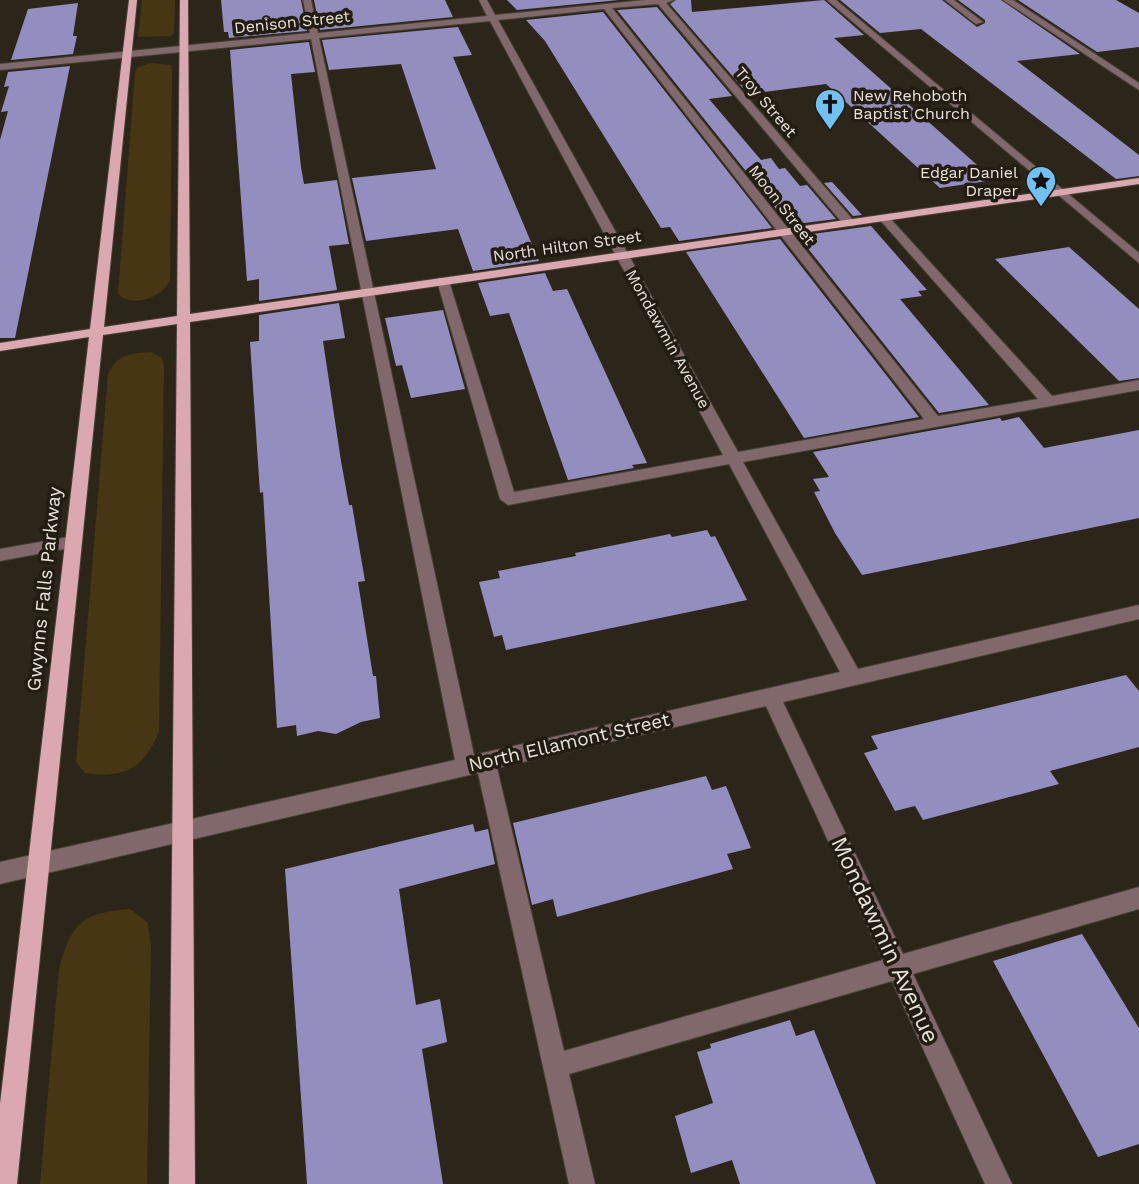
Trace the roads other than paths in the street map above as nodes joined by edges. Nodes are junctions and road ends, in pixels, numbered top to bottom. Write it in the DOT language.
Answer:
graph roads {
  1 [pos="133,0"];
  2 [pos="184,0"];
  3 [pos="307,0"];
  4 [pos="483,0"];
  5 [pos="663,0"];
  6 [pos="831,0"];
  7 [pos="949,0"];
  8 [pos="1007,0"];
  9 [pos="606,6"];
  10 [pos="493,18"];
  11 [pos="979,22"];
  12 [pos="314,35"];
  13 [pos="183,48"];
  14 [pos="128,54"];
  15 [pos="0,67"];
  16 [pos="1139,87"];
  17 [pos="1139,181"];
  18 [pos="1060,193"];
  19 [pos="884,218"];
  20 [pos="849,223"];
  21 [pos="783,232"];
  22 [pos="623,256"];
  23 [pos="1139,259"];
  24 [pos="443,281"];
  25 [pos="367,291"];
  26 [pos="185,320"];
  27 [pos="97,333"];
  28 [pos="0,347"];
  29 [pos="1139,385"];
  30 [pos="1049,401"];
  31 [pos="934,422"];
  32 [pos="733,458"];
  33 [pos="74,542"];
  34 [pos="0,555"];
  35 [pos="1139,612"];
  36 [pos="853,678"];
  37 [pos="771,696"];
  38 [pos="475,763"];
  39 [pos="184,831"];
  40 [pos="38,864"];
  41 [pos="0,873"];
  42 [pos="1139,898"];
  43 [pos="898,966"];
  44 [pos="555,1066"];
  45 [pos="4,1184"];
  46 [pos="183,1184"];
  47 [pos="582,1184"];
  48 [pos="999,1184"];
  1 -- 14 [label="main road, Gwynns Falls Parkway"];
  2 -- 13 [label="main road"];
  3 -- 12 [label="street"];
  4 -- 10 [label="street, Mondawmin Avenue"];
  5 -- 9 [label="street, Denison Street"];
  5 -- 20 [label="street, Troy Street"];
  6 -- 18 [label="street"];
  7 -- 11 [label="street"];
  8 -- 16 [label="street"];
  9 -- 10 [label="street, Denison Street"];
  9 -- 21 [label="street, Moon Street"];
  10 -- 12 [label="street, Denison Street"];
  10 -- 22 [label="street, Mondawmin Avenue"];
  12 -- 13 [label="street, Denison Street"];
  12 -- 25 [label="street"];
  13 -- 14 [label="street, Denison Street"];
  13 -- 26 [label="main road"];
  14 -- 15 [label="street, Denison Street"];
  14 -- 27 [label="main road, Gwynns Falls Parkway"];
  17 -- 18 [label="main road, North Hilton Street"];
  18 -- 19 [label="main road, North Hilton Street"];
  18 -- 23 [label="street"];
  19 -- 20 [label="main road, North Hilton Street"];
  19 -- 30 [label="street"];
  20 -- 21 [label="main road, North Hilton Street"];
  21 -- 22 [label="main road, North Hilton Street"];
  21 -- 31 [label="street, Moon Street"];
  22 -- 24 [label="main road, North Hilton Street"];
  22 -- 32 [label="street, Mondawmin Avenue"];
  24 -- 25 [label="main road, North Hilton Street"];
  24 -- 32 [label="street"];
  25 -- 26 [label="main road, North Hilton Street"];
  25 -- 38 [label="street"];
  26 -- 27 [label="main road, North Hilton Street"];
  26 -- 39 [label="main road"];
  27 -- 28 [label="main road, North Hilton Street"];
  27 -- 33 [label="main road, Gwynns Falls Parkway"];
  29 -- 30 [label="street"];
  30 -- 31 [label="street"];
  31 -- 32 [label="street"];
  32 -- 36 [label="street, Mondawmin Avenue"];
  33 -- 34 [label="street"];
  33 -- 40 [label="main road, Gwynns Falls Parkway"];
  35 -- 36 [label="street, North Ellamont Street"];
  36 -- 37 [label="street, North Ellamont Street"];
  37 -- 38 [label="street, North Ellamont Street"];
  37 -- 43 [label="street, Mondawmin Avenue"];
  38 -- 39 [label="street, North Ellamont Street"];
  38 -- 44 [label="street"];
  39 -- 40 [label="street, North Ellamont Street"];
  39 -- 46 [label="main road"];
  40 -- 41 [label="street, North Ellamont Street"];
  40 -- 45 [label="main road, Gwynns Falls Parkway"];
  42 -- 43 [label="street"];
  43 -- 44 [label="street"];
  43 -- 48 [label="street, Mondawmin Avenue"];
  44 -- 47 [label="street"];
}
